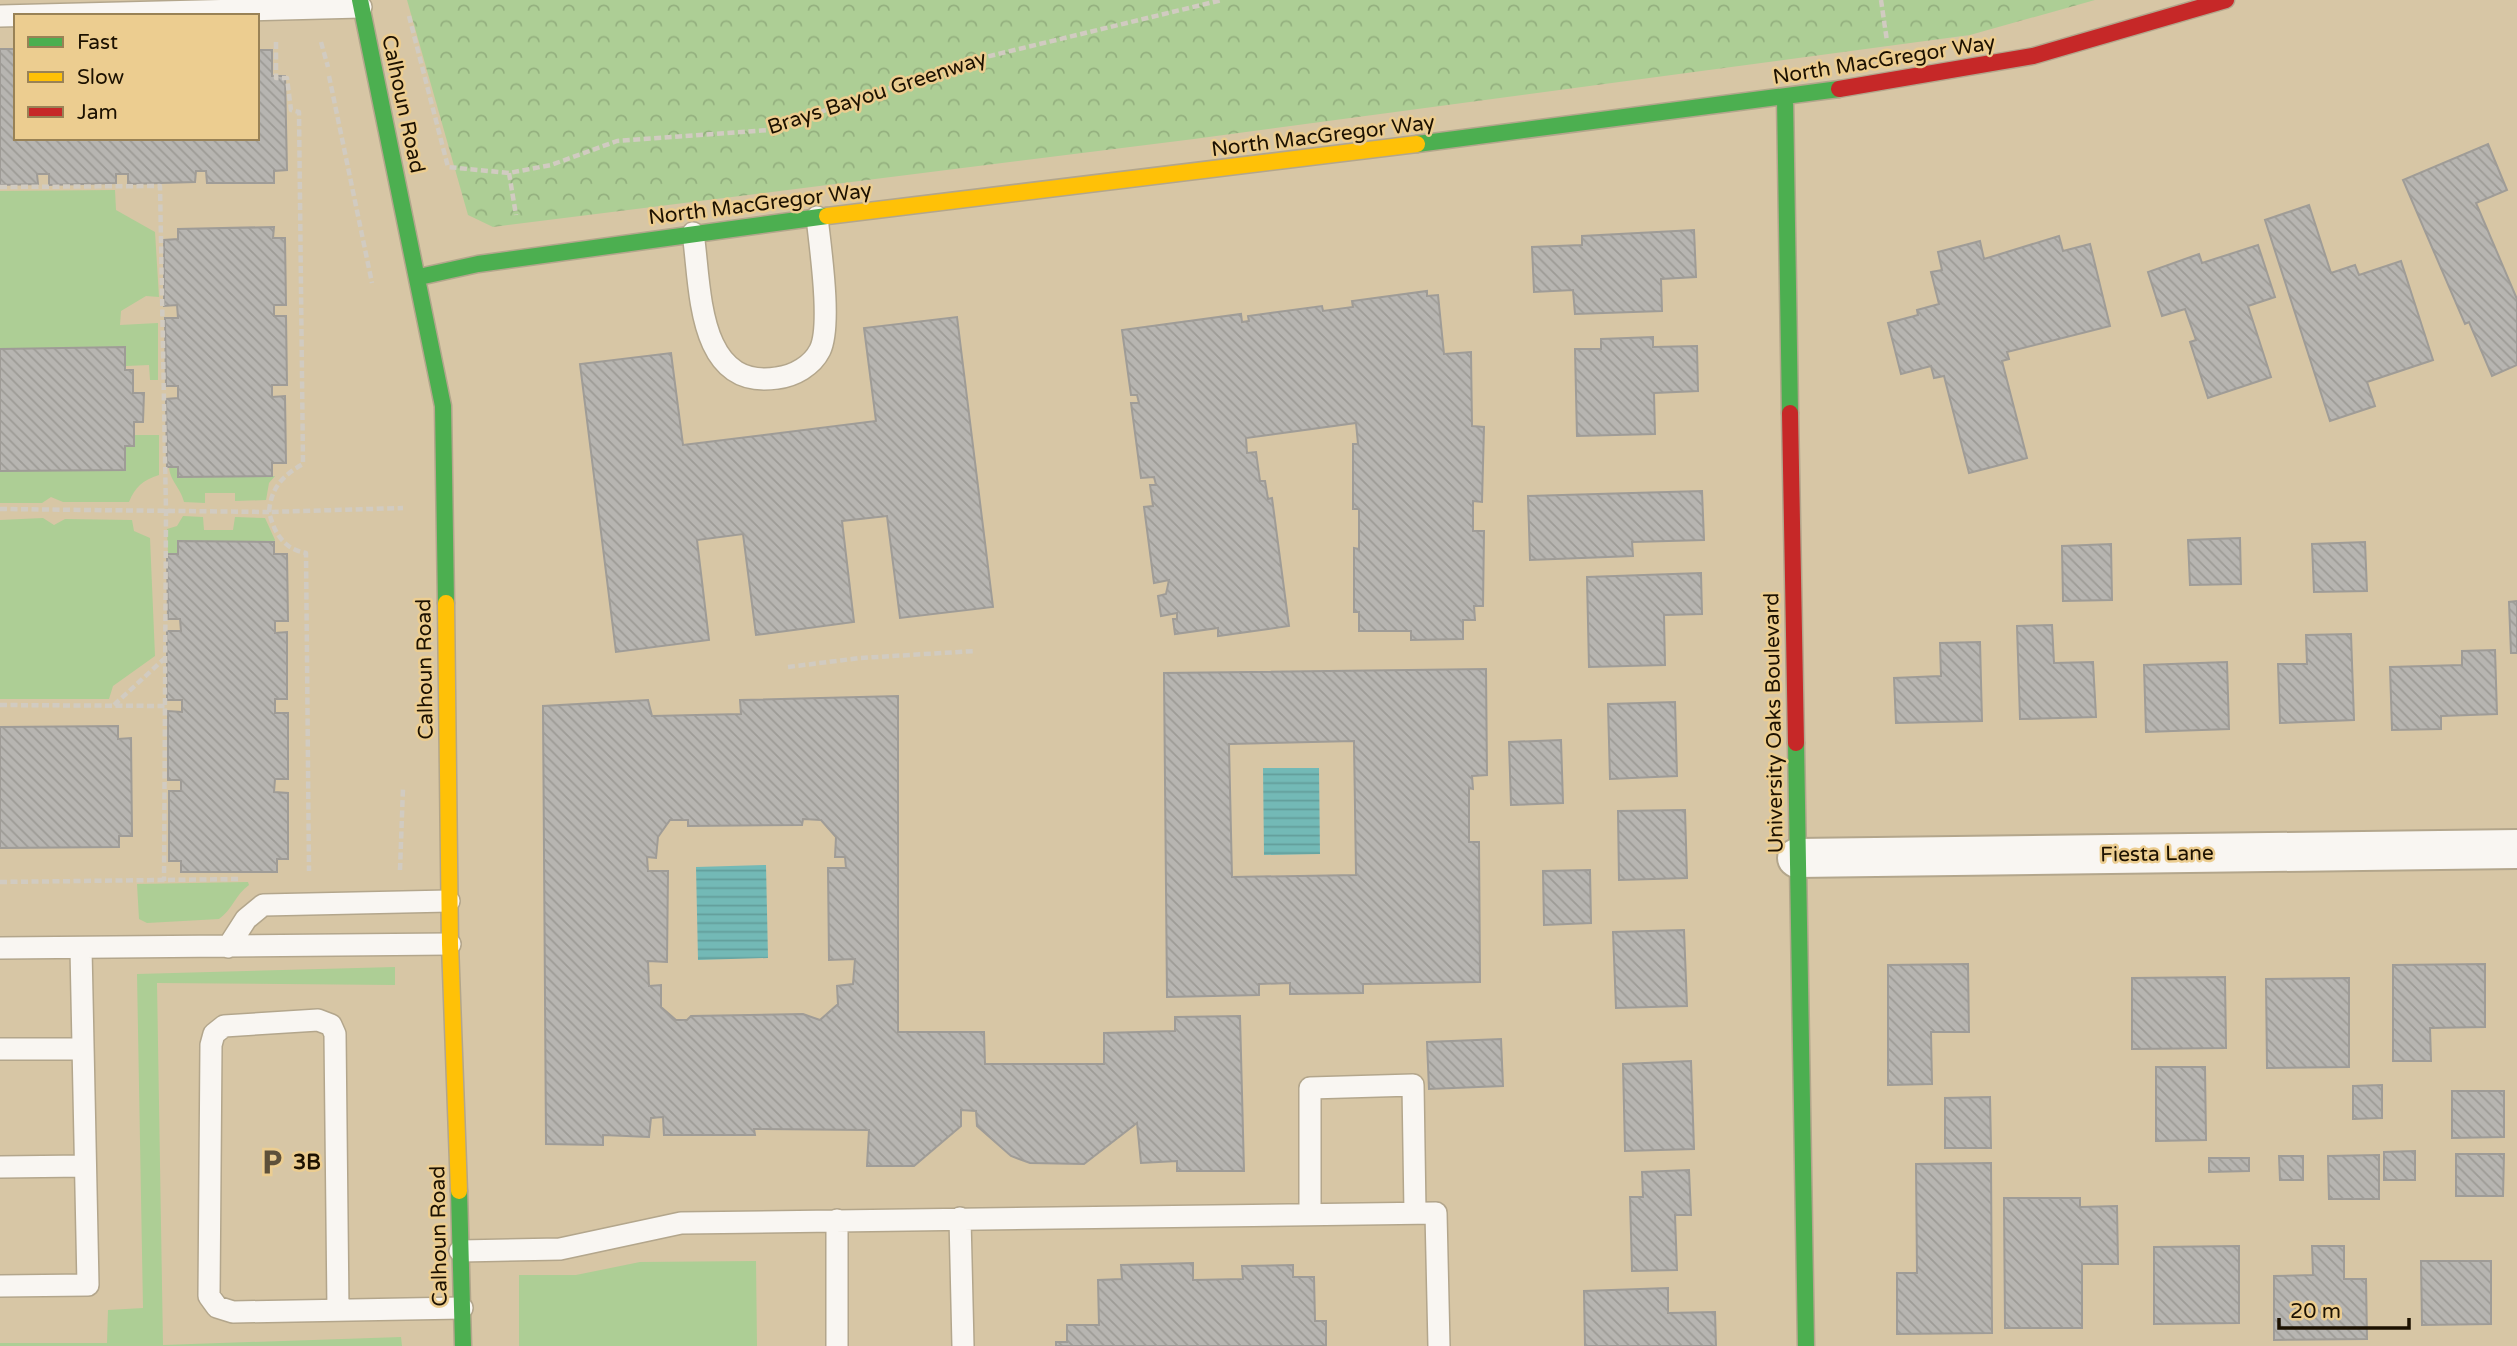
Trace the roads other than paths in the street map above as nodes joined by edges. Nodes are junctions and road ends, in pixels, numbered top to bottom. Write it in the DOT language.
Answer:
graph roads {
  1 [pos="2226,0"];
  2 [pos="360,3"];
  3 [pos="104,14"];
  4 [pos="1785,98"];
  5 [pos="817,217"];
  6 [pos="693,233"];
  7 [pos="419,276"];
  8 [pos="2517,849"];
  9 [pos="1797,859"];
  10 [pos="449,901"];
  11 [pos="450,944"];
  12 [pos="228,947"];
  13 [pos="0,948"];
  14 [pos="81,949"];
  15 [pos="0,1049"];
  16 [pos="83,1049"];
  17 [pos="85,1166"];
  18 [pos="0,1167"];
  19 [pos="1415,1212"];
  20 [pos="1310,1214"];
  21 [pos="960,1218"];
  22 [pos="837,1220"];
  23 [pos="460,1251"];
  24 [pos="0,1286"];
  25 [pos="462,1308"];
  26 [pos="338,1310"];
  27 [pos="463,1346"];
  28 [pos="837,1346"];
  29 [pos="963,1346"];
  30 [pos="1439,1346"];
  31 [pos="1806,1346"];
  1 -- 4 [label="street, North MacGregor Way"];
  2 -- 3 [label="lane"];
  2 -- 7 [label="street, Calhoun Road"];
  4 -- 5 [label="street, North MacGregor Way"];
  4 -- 9 [label="street, University Oaks Boulevard"];
  5 -- 6 [label="street, North MacGregor Way"];
  5 -- 6 [label="lane"];
  6 -- 7 [label="street, North MacGregor Way"];
  7 -- 10 [label="street, Calhoun Road"];
  8 -- 9 [label="street, Fiesta Lane"];
  9 -- 31 [label="street, University Oaks Boulevard"];
  10 -- 11 [label="street, Calhoun Road"];
  10 -- 12 [label="lane"];
  11 -- 12 [label="lane"];
  11 -- 23 [label="street, Calhoun Road"];
  12 -- 14 [label="lane"];
  13 -- 14 [label="lane"];
  14 -- 16 [label="lane"];
  15 -- 16 [label="lane"];
  16 -- 17 [label="lane"];
  17 -- 18 [label="lane"];
  17 -- 24 [label="lane"];
  19 -- 20 [label="lane"];
  19 -- 20 [label="lane"];
  19 -- 30 [label="lane"];
  20 -- 21 [label="lane"];
  21 -- 22 [label="lane"];
  21 -- 29 [label="lane"];
  22 -- 23 [label="lane"];
  22 -- 28 [label="lane"];
  23 -- 25 [label="street, Calhoun Road"];
  25 -- 26 [label="lane"];
  25 -- 27 [label="street, Calhoun Road"];
  26 -- 26 [label="lane"];
}
